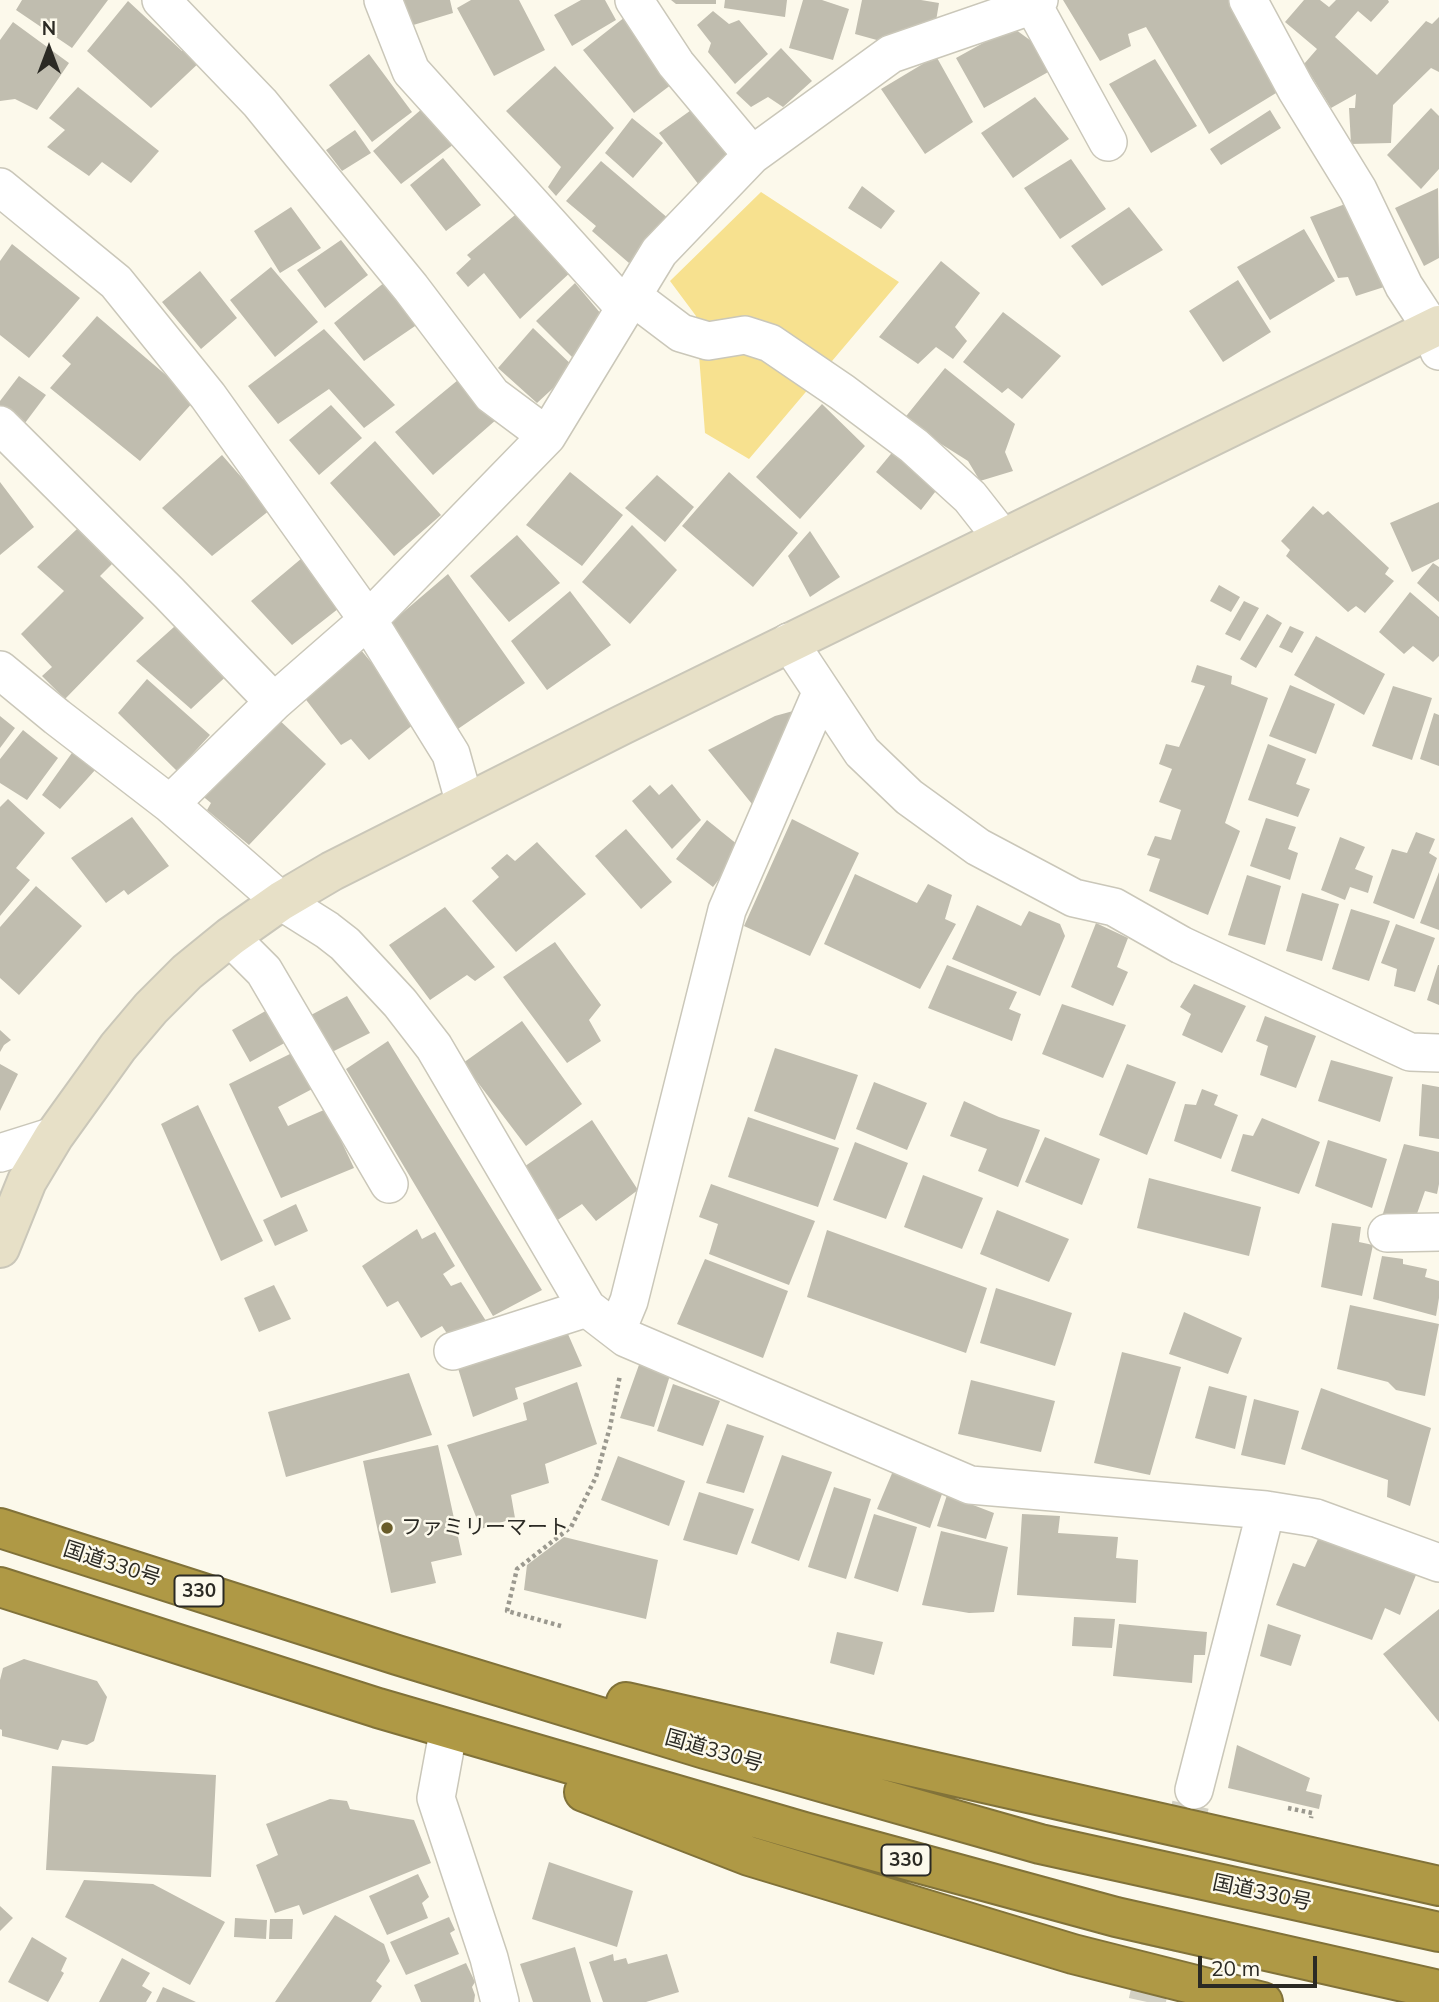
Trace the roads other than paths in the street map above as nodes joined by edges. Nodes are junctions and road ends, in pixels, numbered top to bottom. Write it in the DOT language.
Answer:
graph roads {
  1 [pos="161,0"];
  2 [pos="383,0"];
  3 [pos="634,0"];
  4 [pos="1248,0"];
  5 [pos="1030,1"];
  6 [pos="1108,142"];
  7 [pos="752,155"];
  8 [pos="0,187"];
  9 [pos="628,302"];
  10 [pos="1437,335"];
  11 [pos="0,425"];
  12 [pos="547,436"];
  13 [pos="1003,539"];
  14 [pos="368,620"];
  15 [pos="789,642"];
  16 [pos="0,670"];
  17 [pos="821,693"];
  18 [pos="274,702"];
  19 [pos="170,804"];
  20 [pos="465,804"];
  21 [pos="281,901"];
  22 [pos="230,937"];
  23 [pos="1439,1053"];
  24 [pos="54,1136"];
  25 [pos="0,1153"];
  26 [pos="389,1184"];
  27 [pos="1439,1232"];
  28 [pos="1387,1233"];
  29 [pos="0,1248"];
  30 [pos="587,1308"];
  31 [pos="622,1334"];
  32 [pos="453,1351"];
  33 [pos="1266,1510"];
  34 [pos="2,1527"];
  35 [pos="1439,1563"];
  36 [pos="0,1587"];
  37 [pos="397,1655"];
  38 [pos="378,1708"];
  39 [pos="447,1738"];
  40 [pos="1194,1790"];
  41 [pos="1439,1886"];
  42 [pos="1439,1932"];
  43 [pos="1439,1990"];
  44 [pos="500,2002"];
  45 [pos="1263,2002"];
  1 -- 12 [label="street"];
  2 -- 9 [label="street"];
  3 -- 7 [label="street"];
  4 -- 10 [label="street"];
  5 -- 6 [label="street"];
  5 -- 7 [label="street"];
  7 -- 9 [label="street"];
  8 -- 14 [label="street"];
  9 -- 12 [label="street"];
  9 -- 13 [label="street"];
  10 -- 13 [label="street"];
  11 -- 18 [label="street"];
  12 -- 14 [label="street"];
  13 -- 15 [label="street"];
  14 -- 18 [label="street"];
  14 -- 20 [label="street"];
  15 -- 17 [label="street"];
  15 -- 20 [label="street"];
  16 -- 19 [label="street"];
  17 -- 23 [label="street"];
  17 -- 31 [label="street"];
  18 -- 19 [label="street"];
  19 -- 21 [label="street"];
  20 -- 21 [label="street"];
  21 -- 22 [label="street"];
  21 -- 30 [label="street"];
  22 -- 24 [label="street"];
  22 -- 26 [label="street"];
  24 -- 25 [label="street"];
  24 -- 29 [label="street"];
  27 -- 28 [label="street"];
  30 -- 31 [label="street"];
  30 -- 32 [label="street"];
  31 -- 33 [label="street"];
  33 -- 35 [label="street"];
  33 -- 40 [label="street"];
  34 -- 37 [label="highway, 国道330号 / 330"];
  36 -- 38 [label="highway, 330"];
  37 -- 41 [label="highway"];
  37 -- 42 [label="highway, 国道330号 / 330"];
  38 -- 39 [label="highway"];
  38 -- 43 [label="highway, 330"];
  39 -- 44 [label="street"];
  39 -- 45 [label="highway"];
}
